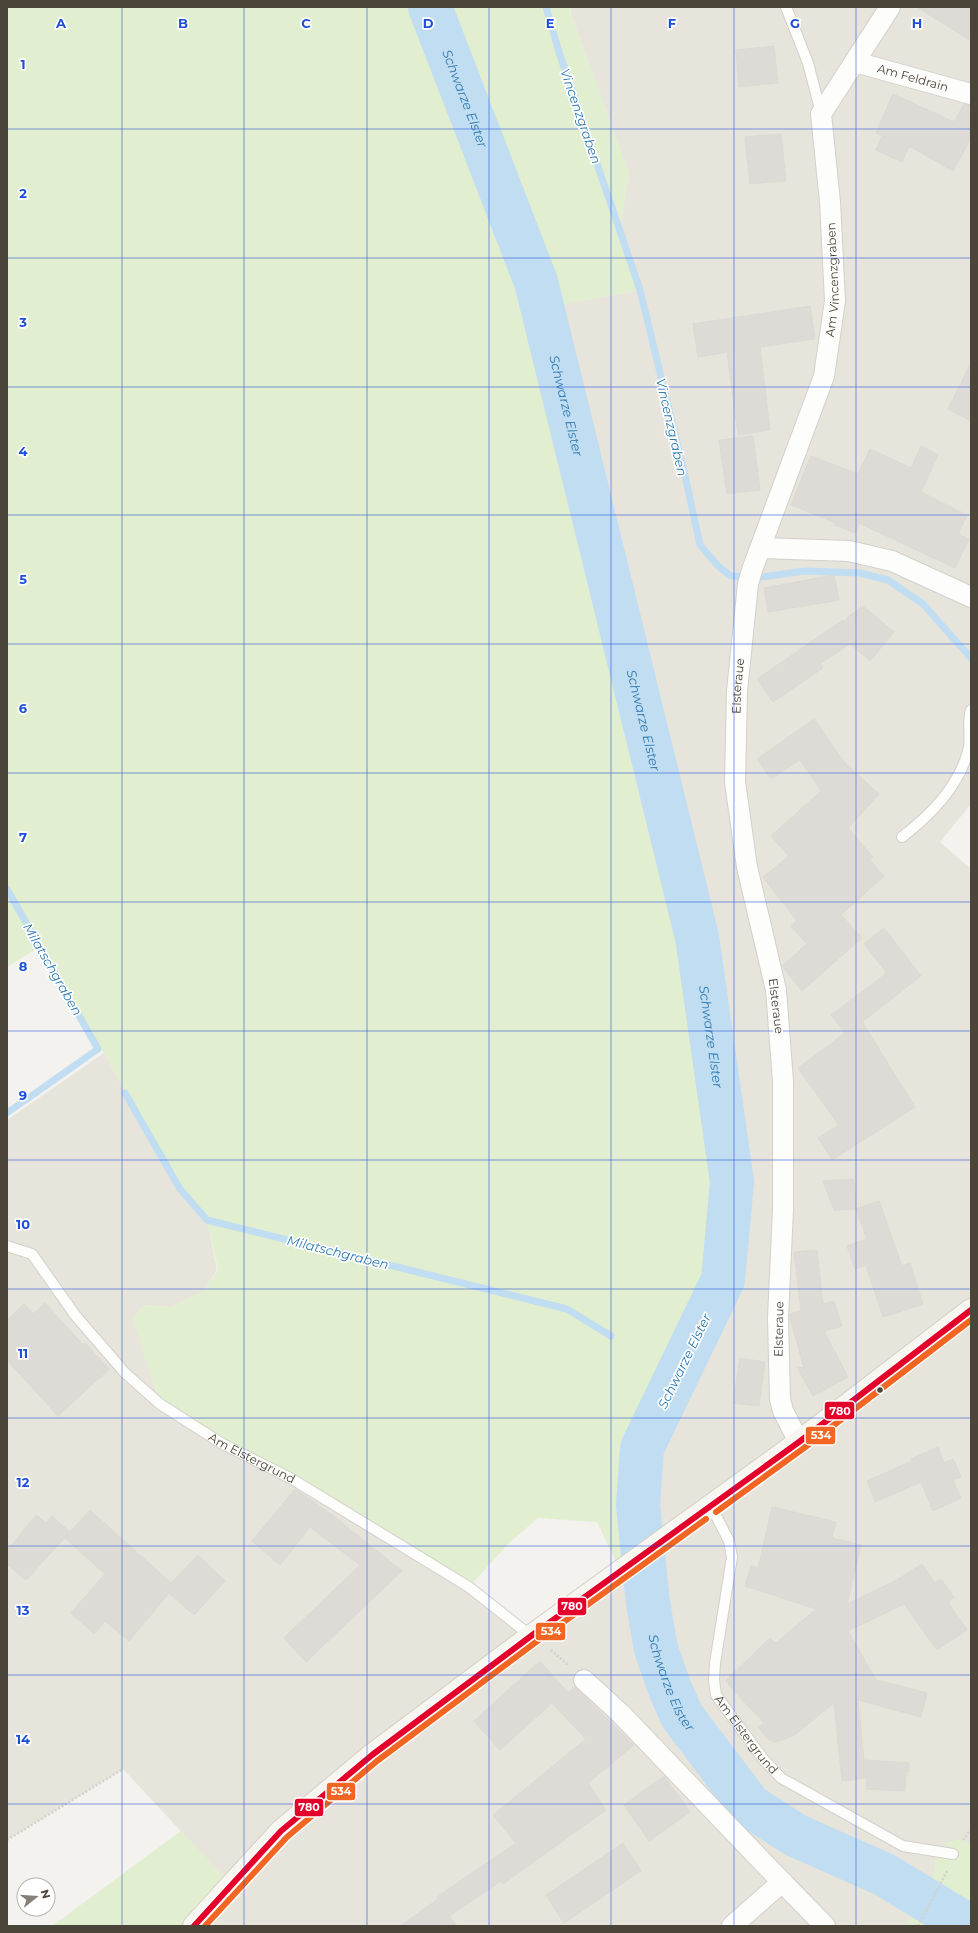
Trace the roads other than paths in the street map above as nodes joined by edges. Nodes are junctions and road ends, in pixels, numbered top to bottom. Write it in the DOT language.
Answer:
graph roads {
  1 [pos="786,7"];
  2 [pos="890,7"];
  3 [pos="855,62"];
  4 [pos="971,94"];
  5 [pos="821,114"];
  6 [pos="761,548"];
  7 [pos="750,577"];
  8 [pos="971,597"];
  9 [pos="971,710"];
  10 [pos="902,837"];
  11 [pos="7,1246"];
  12 [pos="971,1310"];
  13 [pos="799,1442"];
  14 [pos="711,1506"];
  15 [pos="531,1636"];
  16 [pos="584,1680"];
  17 [pos="953,1854"];
  18 [pos="782,1882"];
  19 [pos="194,1926"];
  20 [pos="732,1926"];
  21 [pos="825,1926"];
  1 -- 5 [label="lane, Am Vincenzgraben"];
  2 -- 3 [label="street"];
  3 -- 4 [label="street, Am Feldrain"];
  3 -- 5 [label="street"];
  5 -- 6 [label="street, Am Vincenzgraben"];
  6 -- 7 [label="street, Am Vincenzgraben"];
  6 -- 8 [label="street"];
  7 -- 13 [label="street, Elsteraue"];
  9 -- 10 [label="lane"];
  11 -- 15 [label="lane, Am Elstergrund"];
  12 -- 13 [label="main road"];
  13 -- 14 [label="main road"];
  14 -- 15 [label="main road"];
  14 -- 17 [label="lane, Am Elstergrund"];
  15 -- 19 [label="main road"];
  16 -- 18 [label="street"];
  18 -- 20 [label="street"];
  18 -- 21 [label="street"];
}
